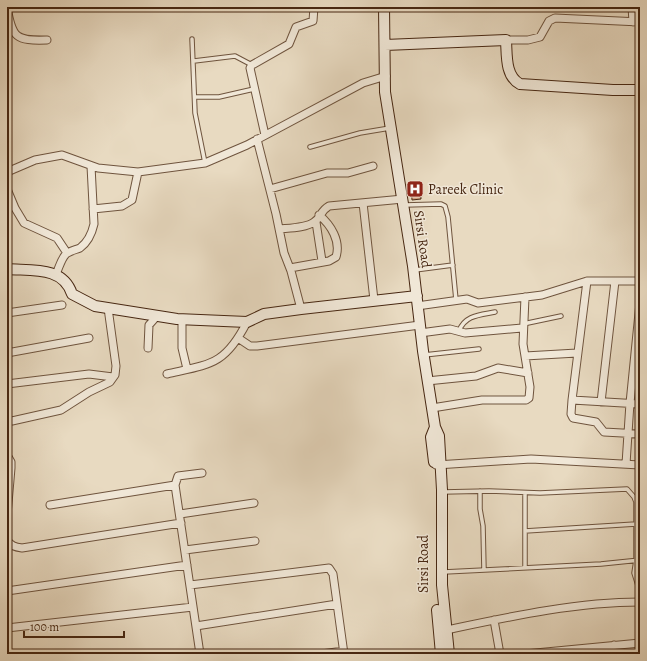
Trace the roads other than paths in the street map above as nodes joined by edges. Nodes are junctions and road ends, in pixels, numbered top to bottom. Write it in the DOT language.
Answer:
graph roads {
  1 [pos="7,7"];
  2 [pos="314,7"];
  3 [pos="384,7"];
  4 [pos="632,7"];
  5 [pos="636,22"];
  6 [pos="192,39"];
  7 [pos="47,40"];
  8 [pos="506,40"];
  9 [pos="385,45"];
  10 [pos="194,61"];
  11 [pos="252,65"];
  12 [pos="386,76"];
  13 [pos="254,89"];
  14 [pos="640,90"];
  15 [pos="195,97"];
  16 [pos="392,128"];
  17 [pos="265,135"];
  18 [pos="257,139"];
  19 [pos="310,147"];
  20 [pos="205,163"];
  21 [pos="91,166"];
  22 [pos="373,166"];
  23 [pos="7,172"];
  24 [pos="138,172"];
  25 [pos="7,189"];
  26 [pos="270,189"];
  27 [pos="404,202"];
  28 [pos="363,203"];
  29 [pos="93,209"];
  30 [pos="318,218"];
  31 [pos="279,229"];
  32 [pos="67,253"];
  33 [pos="322,261"];
  34 [pos="453,265"];
  35 [pos="290,268"];
  36 [pos="7,269"];
  37 [pos="414,270"];
  38 [pos="56,274"];
  39 [pos="587,280"];
  40 [pos="615,281"];
  41 [pos="640,281"];
  42 [pos="525,297"];
  43 [pos="374,300"];
  44 [pos="456,300"];
  45 [pos="417,301"];
  46 [pos="640,303"];
  47 [pos="62,305"];
  48 [pos="108,308"];
  49 [pos="301,309"];
  50 [pos="495,312"];
  51 [pos="7,313"];
  52 [pos="157,316"];
  53 [pos="561,316"];
  54 [pos="182,320"];
  55 [pos="246,322"];
  56 [pos="523,326"];
  57 [pos="420,329"];
  58 [pos="459,332"];
  59 [pos="89,338"];
  60 [pos="238,338"];
  61 [pos="638,345"];
  62 [pos="148,348"];
  63 [pos="479,348"];
  64 [pos="7,353"];
  65 [pos="577,353"];
  66 [pos="423,355"];
  67 [pos="525,356"];
  68 [pos="187,370"];
  69 [pos="528,372"];
  70 [pos="636,373"];
  71 [pos="167,374"];
  72 [pos="113,377"];
  73 [pos="427,381"];
  74 [pos="7,384"];
  75 [pos="572,400"];
  76 [pos="600,402"];
  77 [pos="630,404"];
  78 [pos="640,404"];
  79 [pos="432,408"];
  80 [pos="7,420"];
  81 [pos="628,433"];
  82 [pos="640,434"];
  83 [pos="7,455"];
  84 [pos="626,464"];
  85 [pos="437,465"];
  86 [pos="640,465"];
  87 [pos="202,473"];
  88 [pos="176,485"];
  89 [pos="480,491"];
  90 [pos="442,492"];
  91 [pos="525,493"];
  92 [pos="254,503"];
  93 [pos="50,505"];
  94 [pos="180,514"];
  95 [pos="7,515"];
  96 [pos="181,523"];
  97 [pos="636,524"];
  98 [pos="525,531"];
  99 [pos="7,540"];
  100 [pos="255,541"];
  101 [pos="185,550"];
  102 [pos="638,560"];
  103 [pos="187,565"];
  104 [pos="525,568"];
  105 [pos="484,570"];
  106 [pos="442,573"];
  107 [pos="190,585"];
  108 [pos="7,591"];
  109 [pos="640,592"];
  110 [pos="640,602"];
  111 [pos="337,604"];
  112 [pos="193,607"];
  113 [pos="494,620"];
  114 [pos="196,626"];
  115 [pos="7,628"];
  116 [pos="446,630"];
  117 [pos="640,642"];
  118 [pos="614,645"];
  119 [pos="587,650"];
  120 [pos="344,652"];
  121 [pos="560,652"];
  122 [pos="200,654"];
  123 [pos="321,654"];
  124 [pos="441,654"];
  125 [pos="448,654"];
  126 [pos="500,654"];
  127 [pos="529,654"];
  128 [pos="616,654"];
  1 -- 7 [label="street"];
  2 -- 11 [label="street"];
  3 -- 9 [label="main road, Sirsi Road"];
  4 -- 5 [label="street"];
  5 -- 8 [label="street"];
  6 -- 10 [label="lane"];
  8 -- 9 [label="main road"];
  8 -- 14 [label="main road"];
  9 -- 12 [label="main road, Sirsi Road"];
  10 -- 11 [label="lane"];
  10 -- 15 [label="lane"];
  11 -- 13 [label="street"];
  12 -- 16 [label="main road, Sirsi Road"];
  12 -- 17 [label="street"];
  13 -- 15 [label="lane"];
  13 -- 17 [label="street"];
  15 -- 20 [label="lane"];
  16 -- 19 [label="lane"];
  16 -- 27 [label="main road, Sirsi Road"];
  17 -- 18 [label="street"];
  18 -- 20 [label="street"];
  18 -- 26 [label="street"];
  20 -- 24 [label="street"];
  21 -- 23 [label="street"];
  21 -- 24 [label="street"];
  21 -- 29 [label="street"];
  22 -- 26 [label="street"];
  24 -- 29 [label="street"];
  25 -- 32 [label="street"];
  26 -- 31 [label="street"];
  27 -- 28 [label="street"];
  27 -- 34 [label="lane"];
  27 -- 37 [label="main road, Sirsi Road"];
  28 -- 30 [label="street"];
  28 -- 43 [label="street"];
  29 -- 32 [label="street"];
  30 -- 31 [label="street"];
  30 -- 33 [label="street"];
  30 -- 33 [label="street"];
  31 -- 35 [label="street"];
  32 -- 38 [label="street"];
  33 -- 35 [label="street"];
  34 -- 37 [label="lane"];
  34 -- 44 [label="lane"];
  35 -- 49 [label="street"];
  36 -- 38 [label="main road"];
  37 -- 45 [label="main road, Sirsi Road"];
  38 -- 48 [label="main road"];
  39 -- 40 [label="street"];
  39 -- 42 [label="street"];
  39 -- 65 [label="street"];
  40 -- 41 [label="street"];
  40 -- 76 [label="street"];
  42 -- 44 [label="street"];
  42 -- 56 [label="street"];
  43 -- 45 [label="main road"];
  43 -- 49 [label="main road"];
  44 -- 45 [label="street"];
  45 -- 57 [label="main road, Sirsi Road"];
  46 -- 61 [label="street"];
  47 -- 51 [label="street"];
  48 -- 52 [label="main road"];
  48 -- 72 [label="street"];
  49 -- 55 [label="main road"];
  50 -- 58 [label="lane"];
  52 -- 54 [label="main road"];
  52 -- 62 [label="street"];
  53 -- 56 [label="lane"];
  54 -- 55 [label="main road"];
  54 -- 68 [label="street"];
  55 -- 60 [label="street"];
  56 -- 58 [label="street"];
  56 -- 67 [label="street"];
  57 -- 58 [label="street"];
  57 -- 60 [label="street"];
  57 -- 66 [label="main road, Sirsi Road"];
  59 -- 64 [label="street"];
  60 -- 68 [label="street"];
  61 -- 70 [label="street"];
  63 -- 66 [label="lane"];
  65 -- 67 [label="street"];
  65 -- 75 [label="street"];
  66 -- 73 [label="main road, Sirsi Road"];
  67 -- 69 [label="street"];
  68 -- 71 [label="street"];
  69 -- 73 [label="street"];
  69 -- 79 [label="street"];
  70 -- 77 [label="street"];
  72 -- 74 [label="street"];
  72 -- 80 [label="street"];
  73 -- 79 [label="main road, Sirsi Road"];
  75 -- 76 [label="street"];
  75 -- 81 [label="street"];
  76 -- 77 [label="street"];
  77 -- 78 [label="street"];
  77 -- 81 [label="street"];
  79 -- 85 [label="main road, Sirsi Road"];
  81 -- 82 [label="street"];
  81 -- 84 [label="street"];
  83 -- 95 [label="street"];
  84 -- 85 [label="street"];
  84 -- 86 [label="street"];
  85 -- 90 [label="main road, Sirsi Road"];
  85 -- 124 [label="main road, Sirsi Road"];
  87 -- 88 [label="street"];
  88 -- 93 [label="street"];
  88 -- 94 [label="street"];
  89 -- 90 [label="lane"];
  89 -- 91 [label="lane"];
  89 -- 105 [label="lane"];
  90 -- 106 [label="main road, Sirsi Road"];
  91 -- 97 [label="lane"];
  91 -- 98 [label="lane"];
  92 -- 94 [label="street"];
  94 -- 96 [label="street"];
  96 -- 99 [label="street"];
  96 -- 101 [label="street"];
  97 -- 98 [label="lane"];
  97 -- 102 [label="lane"];
  98 -- 104 [label="lane"];
  100 -- 101 [label="street"];
  101 -- 103 [label="street"];
  102 -- 104 [label="lane"];
  102 -- 109 [label="lane"];
  103 -- 107 [label="street"];
  103 -- 108 [label="street"];
  104 -- 105 [label="lane"];
  105 -- 106 [label="lane"];
  106 -- 116 [label="main road, Sirsi Road"];
  107 -- 111 [label="street"];
  107 -- 112 [label="street"];
  110 -- 113 [label="street"];
  111 -- 114 [label="street"];
  111 -- 120 [label="street"];
  112 -- 114 [label="street"];
  112 -- 115 [label="street"];
  113 -- 116 [label="street"];
  113 -- 126 [label="street"];
  114 -- 122 [label="street"];
  116 -- 125 [label="main road, Sirsi Road"];
  117 -- 118 [label="street"];
  118 -- 119 [label="street"];
  118 -- 128 [label="street"];
  119 -- 121 [label="street"];
  120 -- 123 [label="street"];
  121 -- 127 [label="street"];
}
